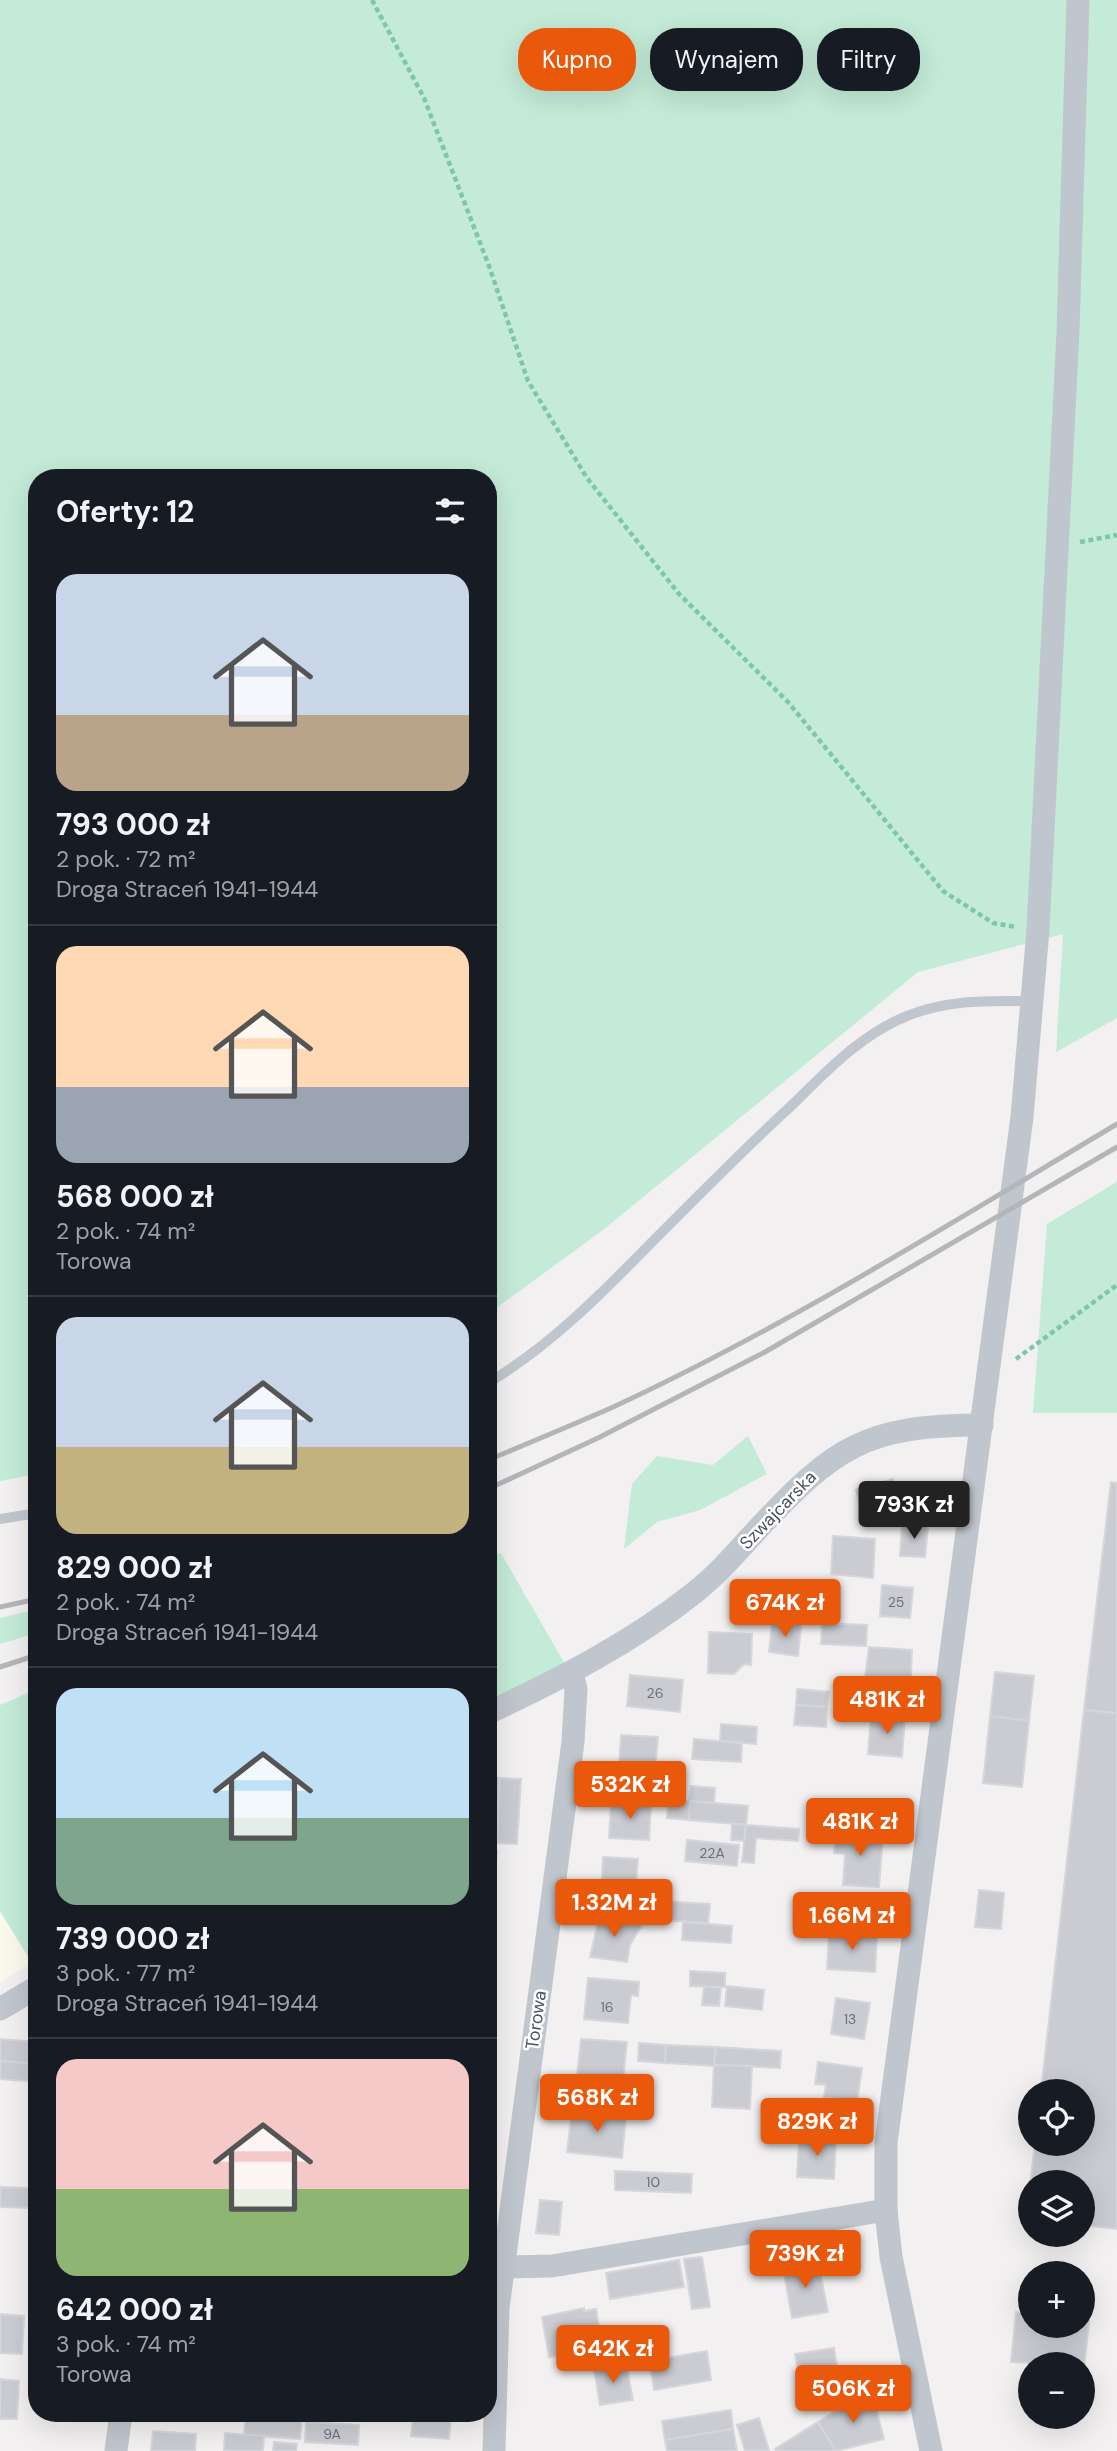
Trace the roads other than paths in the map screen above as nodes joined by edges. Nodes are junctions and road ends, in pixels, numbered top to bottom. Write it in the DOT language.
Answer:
graph roads {
  1 [pos="1078,0"];
  2 [pos="1032,1000"];
  3 [pos="497,1377"];
  4 [pos="982,1425"];
  5 [pos="28,1514"];
  6 [pos="0,1519"];
  7 [pos="572,1673"];
  8 [pos="497,1709"];
  9 [pos="28,1993"];
  10 [pos="0,2010"];
  11 [pos="886,2210"];
  12 [pos="503,2267"];
  13 [pos="497,2344"];
  14 [pos="120,2422"];
  15 [pos="495,2422"];
  16 [pos="116,2451"];
  17 [pos="494,2451"];
  18 [pos="932,2451"];
  1 -- 2 [label="street"];
  2 -- 3 [label="lane"];
  2 -- 4 [label="street"];
  4 -- 7 [label="street, Szwajcarska"];
  4 -- 11 [label="street"];
  5 -- 6 [label="lane"];
  7 -- 8 [label="street, Szwajcarska"];
  7 -- 12 [label="street, Torowa"];
  9 -- 10 [label="street"];
  11 -- 12 [label="street"];
  11 -- 18 [label="street"];
  12 -- 13 [label="street, Torowa"];
  14 -- 16 [label="street"];
  15 -- 17 [label="street, Torowa"];
}
